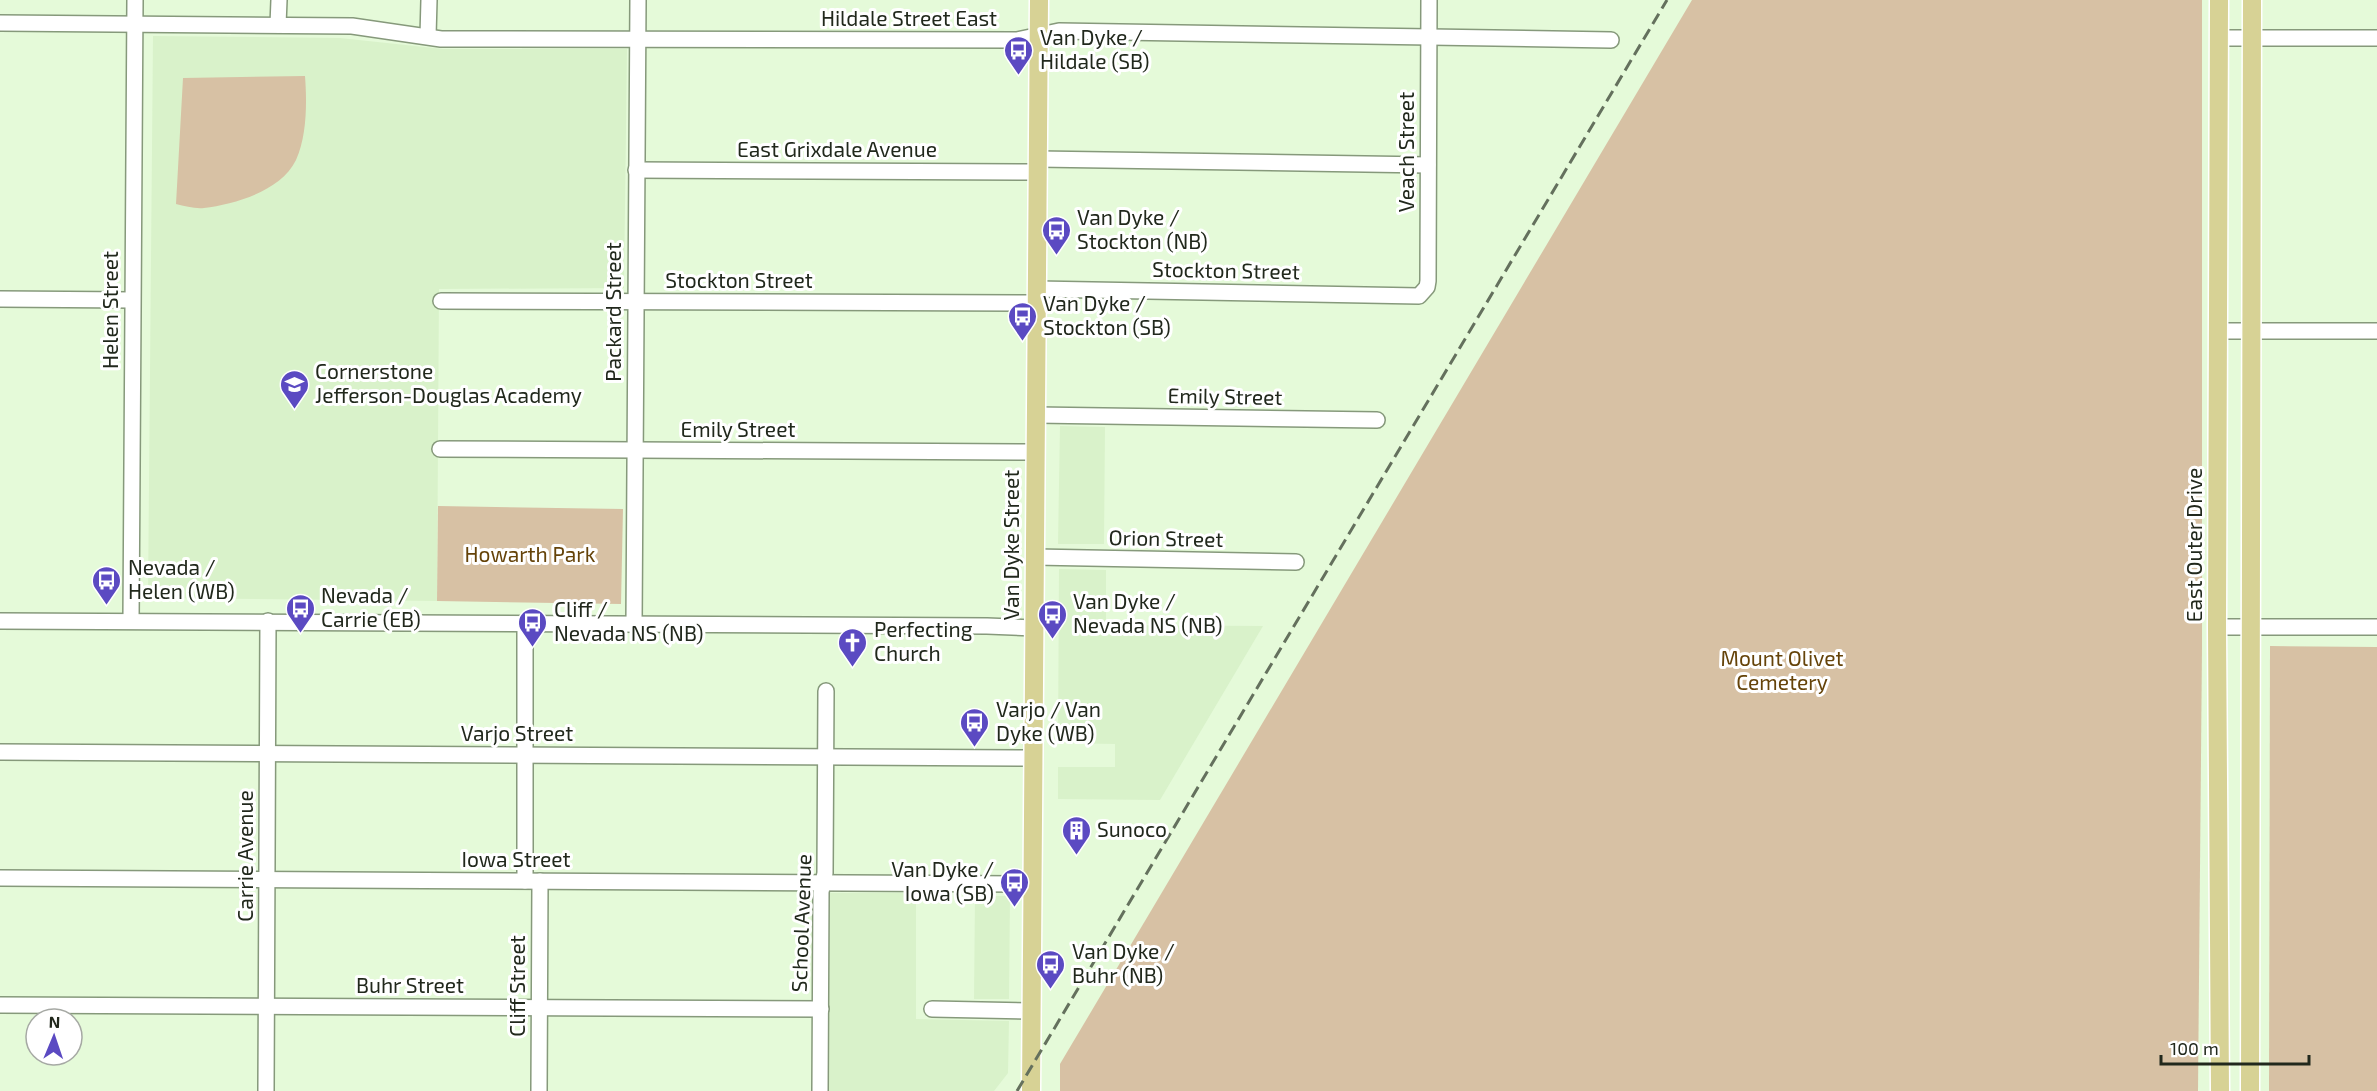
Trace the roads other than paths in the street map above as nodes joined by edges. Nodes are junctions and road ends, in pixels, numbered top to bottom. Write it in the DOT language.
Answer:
graph roads {
  1 [pos="135,0"];
  2 [pos="279,0"];
  3 [pos="429,0"];
  4 [pos="638,0"];
  5 [pos="1039,0"];
  6 [pos="1429,0"];
  7 [pos="2219,0"];
  8 [pos="2252,0"];
  9 [pos="0,23"];
  10 [pos="134,25"];
  11 [pos="278,25"];
  12 [pos="1038,35"];
  13 [pos="428,36"];
  14 [pos="1429,37"];
  15 [pos="2218,38"];
  16 [pos="2252,38"];
  17 [pos="2377,38"];
  18 [pos="637,39"];
  19 [pos="1611,40"];
  20 [pos="1428,165"];
  21 [pos="1037,166"];
  22 [pos="636,170"];
  23 [pos="1037,296"];
  24 [pos="1414,296"];
  25 [pos="0,299"];
  26 [pos="132,300"];
  27 [pos="441,301"];
  28 [pos="636,301"];
  29 [pos="2218,331"];
  30 [pos="2251,331"];
  31 [pos="2377,331"];
  32 [pos="1036,415"];
  33 [pos="1377,420"];
  34 [pos="440,449"];
  35 [pos="634,450"];
  36 [pos="1036,452"];
  37 [pos="1035,558"];
  38 [pos="1296,562"];
  39 [pos="0,621"];
  40 [pos="131,621"];
  41 [pos="267,621"];
  42 [pos="525,623"];
  43 [pos="634,624"];
  44 [pos="2217,627"];
  45 [pos="2250,627"];
  46 [pos="2377,627"];
  47 [pos="1034,628"];
  48 [pos="826,691"];
  49 [pos="0,752"];
  50 [pos="267,753"];
  51 [pos="525,755"];
  52 [pos="826,756"];
  53 [pos="1033,758"];
  54 [pos="0,878"];
  55 [pos="267,880"];
  56 [pos="532,881"];
  57 [pos="822,883"];
  58 [pos="1032,884"];
  59 [pos="0,1005"];
  60 [pos="266,1006"];
  61 [pos="539,1008"];
  62 [pos="820,1009"];
  63 [pos="932,1009"];
  64 [pos="1032,1011"];
  65 [pos="266,1091"];
  66 [pos="538,1091"];
  67 [pos="820,1091"];
  68 [pos="1030,1091"];
  69 [pos="2220,1091"];
  70 [pos="2250,1091"];
  1 -- 10 [label="street, Helen Street"];
  2 -- 11 [label="street"];
  3 -- 13 [label="street"];
  4 -- 18 [label="street, Packard Street"];
  5 -- 12 [label="main road, Van Dyke Street"];
  6 -- 14 [label="street, Veach Street"];
  7 -- 15 [label="main road, East Outer Drive"];
  8 -- 16 [label="main road"];
  9 -- 10 [label="street, Hildale Street East"];
  10 -- 11 [label="street, Hildale Street East"];
  10 -- 26 [label="street, Helen Street"];
  11 -- 13 [label="street, Hildale Street East"];
  12 -- 14 [label="street, Hildale Street East"];
  12 -- 18 [label="street, Hildale Street East"];
  12 -- 21 [label="main road, Van Dyke Street"];
  13 -- 18 [label="street, Hildale Street East"];
  14 -- 19 [label="street, Hildale Street East"];
  14 -- 20 [label="street, Veach Street"];
  15 -- 16 [label="street"];
  15 -- 29 [label="main road, East Outer Drive"];
  16 -- 17 [label="street"];
  16 -- 30 [label="main road"];
  18 -- 22 [label="street, Packard Street"];
  20 -- 21 [label="street, East Grixdale Avenue"];
  20 -- 24 [label="street, Veach Street"];
  21 -- 22 [label="street, East Grixdale Avenue"];
  21 -- 23 [label="main road, Van Dyke Street"];
  22 -- 28 [label="street, Packard Street"];
  23 -- 24 [label="street, Stockton Street"];
  23 -- 28 [label="street, Stockton Street"];
  23 -- 32 [label="main road, Van Dyke Street"];
  25 -- 26 [label="street"];
  26 -- 40 [label="street, Helen Street"];
  27 -- 28 [label="street, Stockton Street"];
  28 -- 35 [label="street, Packard Street"];
  29 -- 30 [label="street"];
  29 -- 44 [label="main road, East Outer Drive"];
  30 -- 31 [label="street"];
  30 -- 45 [label="main road"];
  32 -- 33 [label="street, Emily Street"];
  32 -- 36 [label="main road, Van Dyke Street"];
  34 -- 35 [label="street, Emily Street"];
  35 -- 36 [label="street, Emily Street"];
  35 -- 43 [label="street, Packard Street"];
  36 -- 37 [label="main road, Van Dyke Street"];
  37 -- 38 [label="street, Orion Street"];
  37 -- 47 [label="main road, Van Dyke Street"];
  39 -- 40 [label="street"];
  40 -- 41 [label="street"];
  41 -- 42 [label="street"];
  41 -- 50 [label="street, Carrie Avenue"];
  42 -- 43 [label="street"];
  42 -- 51 [label="street, Cliff Street"];
  43 -- 47 [label="street"];
  44 -- 45 [label="street"];
  44 -- 69 [label="main road, East Outer Drive"];
  45 -- 46 [label="street"];
  45 -- 70 [label="main road"];
  47 -- 53 [label="main road, Van Dyke Street"];
  48 -- 52 [label="street, School Avenue"];
  49 -- 50 [label="street, Varjo Street"];
  50 -- 51 [label="street, Varjo Street"];
  50 -- 55 [label="street, Carrie Avenue"];
  51 -- 52 [label="street, Varjo Street"];
  51 -- 56 [label="street, Cliff Street"];
  52 -- 53 [label="street, Varjo Street"];
  52 -- 57 [label="street, School Avenue"];
  53 -- 58 [label="main road, Van Dyke Street"];
  54 -- 55 [label="street, Iowa Street"];
  55 -- 56 [label="street, Iowa Street"];
  55 -- 60 [label="street, Carrie Avenue"];
  56 -- 57 [label="street, Iowa Street"];
  56 -- 61 [label="street, Cliff Street"];
  57 -- 58 [label="street, Iowa Street"];
  57 -- 62 [label="street, School Avenue"];
  58 -- 64 [label="main road, Van Dyke Street"];
  59 -- 60 [label="street, Buhr Street"];
  60 -- 61 [label="street, Buhr Street"];
  60 -- 65 [label="street, Carrie Avenue"];
  61 -- 62 [label="street, Buhr Street"];
  61 -- 66 [label="street, Cliff Street"];
  62 -- 67 [label="street, School Avenue"];
  63 -- 64 [label="street"];
  64 -- 68 [label="main road, Van Dyke Street"];
}
